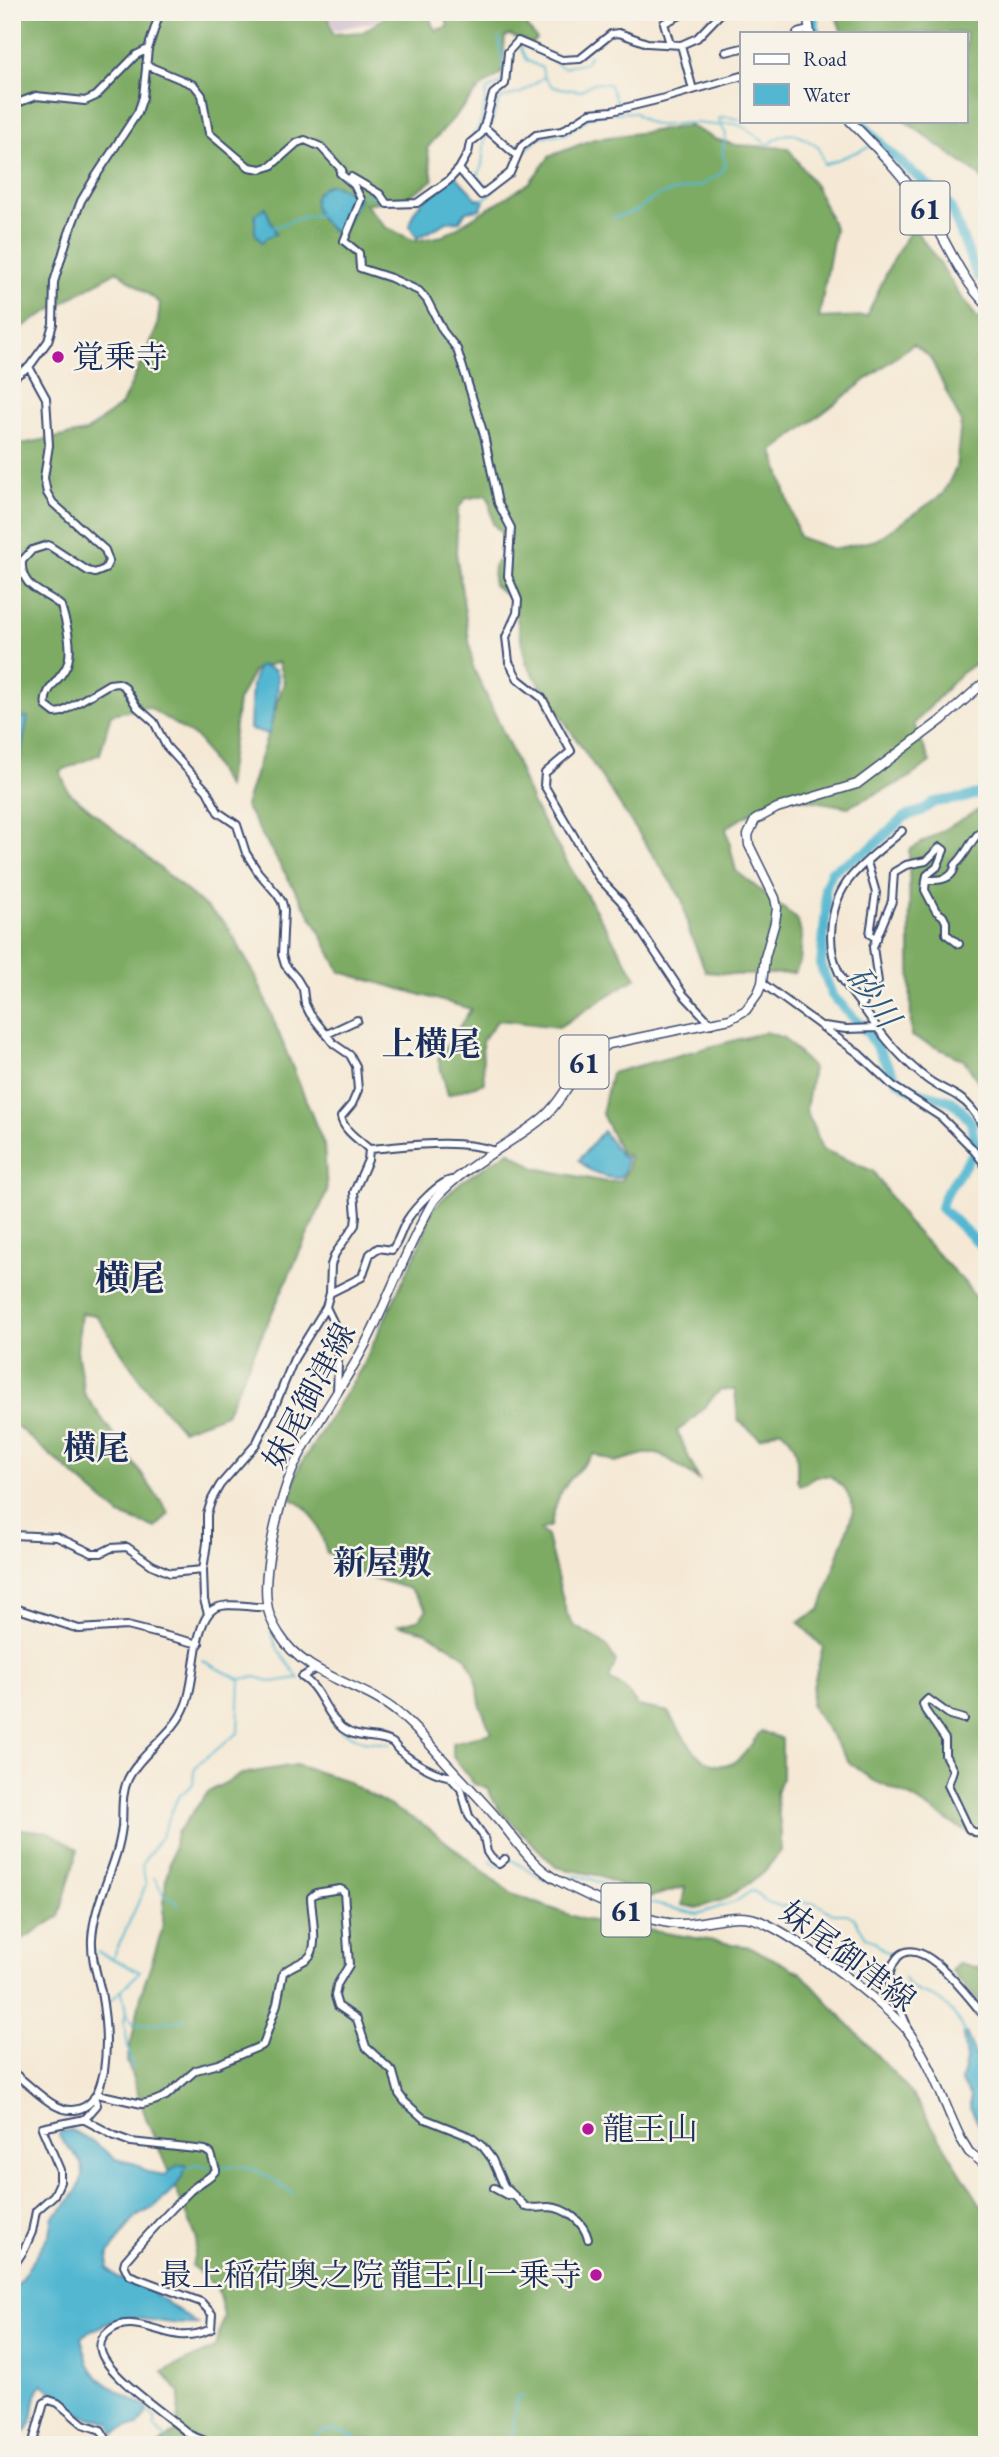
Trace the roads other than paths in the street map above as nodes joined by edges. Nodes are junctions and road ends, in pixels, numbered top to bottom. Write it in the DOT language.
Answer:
graph roads {
  1 [pos="160,12"];
  2 [pos="687,12"];
  3 [pos="722,12"];
  4 [pos="807,12"];
  5 [pos="809,32"];
  6 [pos="670,44"];
  7 [pos="681,44"];
  8 [pos="148,48"];
  9 [pos="740,48"];
  10 [pos="726,52"];
  11 [pos="146,65"];
  12 [pos="740,77"];
  13 [pos="693,90"];
  14 [pos="12,104"];
  15 [pos="851,122"];
  16 [pos="484,127"];
  17 [pos="516,155"];
  18 [pos="341,169"];
  19 [pos="459,169"];
  20 [pos="987,305"];
  21 [pos="29,367"];
  22 [pos="12,378"];
  23 [pos="987,680"];
  24 [pos="987,826"];
  25 [pos="902,831"];
  26 [pos="867,862"];
  27 [pos="926,880"];
  28 [pos="877,939"];
  29 [pos="959,944"];
  30 [pos="762,983"];
  31 [pos="861,1005"];
  32 [pos="357,1020"];
  33 [pos="711,1024"];
  34 [pos="822,1026"];
  35 [pos="874,1028"];
  36 [pos="327,1034"];
  37 [pos="369,1149"];
  38 [pos="495,1151"];
  39 [pos="983,1162"];
  40 [pos="987,1170"];
  41 [pos="452,1181"];
  42 [pos="330,1293"];
  43 [pos="326,1307"];
  44 [pos="337,1394"];
  45 [pos="12,1535"];
  46 [pos="204,1570"];
  47 [pos="12,1607"];
  48 [pos="267,1607"];
  49 [pos="208,1614"];
  50 [pos="199,1644"];
  51 [pos="315,1669"];
  52 [pos="964,1719"];
  53 [pos="454,1776"];
  54 [pos="987,1833"];
  55 [pos="505,1858"];
  56 [pos="987,2019"];
  57 [pos="908,2031"];
  58 [pos="12,2072"];
  59 [pos="95,2096"];
  60 [pos="83,2119"];
  61 [pos="987,2166"];
  62 [pos="494,2188"];
  63 [pos="513,2195"];
  64 [pos="588,2239"];
  65 [pos="12,2268"];
  66 [pos="32,2445"];
  67 [pos="110,2445"];
  68 [pos="207,2445"];
  1 -- 8 [label="street"];
  2 -- 6 [label="street"];
  3 -- 7 [label="street"];
  4 -- 5 [label="main road"];
  6 -- 7 [label="street"];
  6 -- 16 [label="street"];
  7 -- 13 [label="street"];
  8 -- 11 [label="street"];
  8 -- 14 [label="street"];
  9 -- 10 [label="street"];
  11 -- 18 [label="street"];
  11 -- 21 [label="street"];
  12 -- 13 [label="street"];
  13 -- 17 [label="street"];
  15 -- 20 [label="main road, 61"];
  16 -- 17 [label="street"];
  16 -- 19 [label="street"];
  17 -- 19 [label="street"];
  18 -- 19 [label="street"];
  18 -- 33 [label="street"];
  21 -- 22 [label="street"];
  21 -- 36 [label="street"];
  23 -- 30 [label="main road, 妹尾御津線 / 61"];
  24 -- 27 [label="street"];
  25 -- 26 [label="street"];
  26 -- 28 [label="street"];
  26 -- 31 [label="street"];
  27 -- 28 [label="street"];
  27 -- 29 [label="street"];
  28 -- 31 [label="street"];
  30 -- 33 [label="main road, 妹尾御津線 / 61"];
  30 -- 34 [label="street"];
  31 -- 35 [label="street"];
  32 -- 36 [label="street"];
  33 -- 38 [label="main road, 妹尾御津線 / 61"];
  34 -- 35 [label="street"];
  34 -- 39 [label="street"];
  35 -- 39 [label="street"];
  36 -- 37 [label="street"];
  37 -- 38 [label="street"];
  37 -- 42 [label="street"];
  38 -- 41 [label="main road, 妹尾御津線 / 61"];
  39 -- 40 [label="street"];
  41 -- 42 [label="street"];
  41 -- 44 [label="main road, 妹尾御津線 / 61"];
  42 -- 43 [label="street"];
  43 -- 44 [label="street"];
  43 -- 46 [label="street"];
  44 -- 48 [label="main road, 妹尾御津線 / 61"];
  45 -- 46 [label="street"];
  46 -- 49 [label="street"];
  47 -- 50 [label="street"];
  48 -- 49 [label="street"];
  48 -- 51 [label="main road, 妹尾御津線 / 61"];
  49 -- 50 [label="street"];
  50 -- 59 [label="street"];
  51 -- 53 [label="main road, 妹尾御津線 / 61"];
  51 -- 53 [label="street"];
  52 -- 54 [label="street"];
  53 -- 55 [label="street"];
  53 -- 57 [label="main road, 妹尾御津線 / 61"];
  56 -- 57 [label="street"];
  57 -- 61 [label="main road, 妹尾御津線 / 61"];
  58 -- 59 [label="street"];
  59 -- 60 [label="street"];
  59 -- 63 [label="street"];
  60 -- 65 [label="street"];
  60 -- 68 [label="street"];
  62 -- 63 [label="street"];
  63 -- 64 [label="street"];
  66 -- 67 [label="street"];
}
